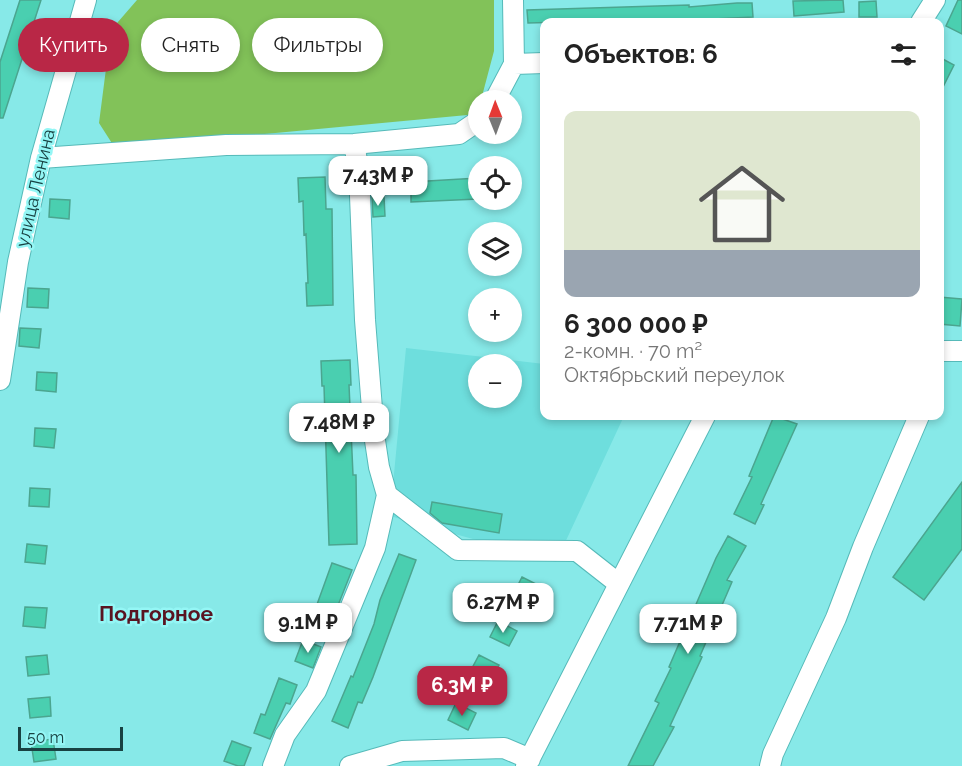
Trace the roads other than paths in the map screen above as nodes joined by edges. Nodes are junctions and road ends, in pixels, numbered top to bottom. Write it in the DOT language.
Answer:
graph roads {
  1 [pos="86,0"];
  2 [pos="513,0"];
  3 [pos="935,0"];
  4 [pos="924,18"];
  5 [pos="540,63"];
  6 [pos="514,64"];
  7 [pos="500,90"];
  8 [pos="468,128"];
  9 [pos="354,144"];
  10 [pos="41,158"];
  11 [pos="944,351"];
  12 [pos="962,351"];
  13 [pos="0,380"];
  14 [pos="703,420"];
  15 [pos="917,420"];
  16 [pos="387,495"];
  17 [pos="619,584"];
  18 [pos="528,763"];
  19 [pos="273,766"];
  20 [pos="351,766"];
  21 [pos="770,766"];
  1 -- 10 [label="street, улица Ленина"];
  2 -- 6 [label="street"];
  3 -- 4 [label="street"];
  5 -- 6 [label="street"];
  6 -- 7 [label="street"];
  8 -- 9 [label="street"];
  9 -- 10 [label="street"];
  9 -- 16 [label="street"];
  10 -- 13 [label="street, улица Ленина"];
  11 -- 12 [label="street"];
  14 -- 17 [label="street"];
  15 -- 21 [label="street"];
  16 -- 17 [label="street"];
  16 -- 19 [label="street"];
  17 -- 18 [label="street"];
  18 -- 20 [label="street"];
}
